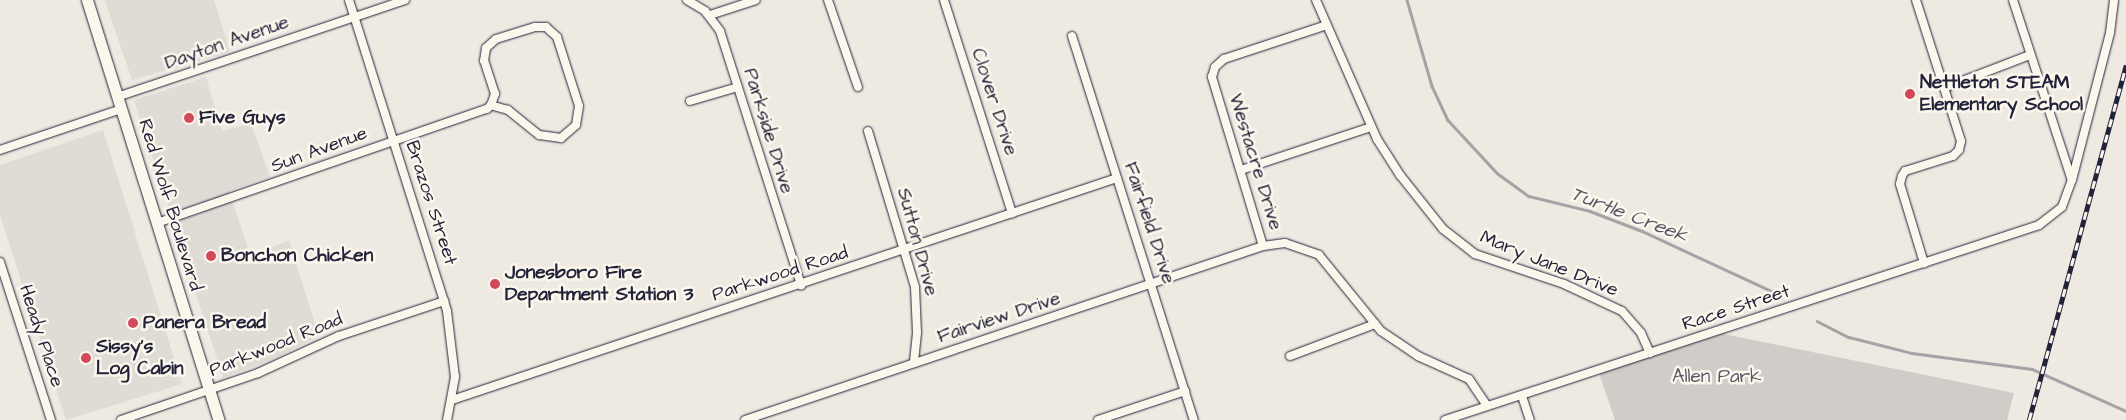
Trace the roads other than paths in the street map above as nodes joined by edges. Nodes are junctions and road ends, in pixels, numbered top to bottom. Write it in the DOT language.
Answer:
graph roads {
  1 [pos="87,0"];
  2 [pos="349,0"];
  3 [pos="405,0"];
  4 [pos="687,0"];
  5 [pos="756,0"];
  6 [pos="828,0"];
  7 [pos="944,0"];
  8 [pos="1316,0"];
  9 [pos="1916,0"];
  10 [pos="2012,0"];
  11 [pos="2114,0"];
  12 [pos="710,15"];
  13 [pos="355,17"];
  14 [pos="1326,25"];
  15 [pos="1072,36"];
  16 [pos="2030,55"];
  17 [pos="738,87"];
  18 [pos="858,87"];
  19 [pos="1944,88"];
  20 [pos="117,97"];
  21 [pos="690,101"];
  22 [pos="491,105"];
  23 [pos="121,108"];
  24 [pos="1371,127"];
  25 [pos="868,131"];
  26 [pos="395,140"];
  27 [pos="0,150"];
  28 [pos="1241,170"];
  29 [pos="1117,178"];
  30 [pos="2072,180"];
  31 [pos="1012,214"];
  32 [pos="157,223"];
  33 [pos="1263,246"];
  34 [pos="906,249"];
  35 [pos="0,262"];
  36 [pos="1924,263"];
  37 [pos="800,285"];
  38 [pos="1151,285"];
  39 [pos="444,300"];
  40 [pos="1375,324"];
  41 [pos="1650,353"];
  42 [pos="1290,356"];
  43 [pos="914,363"];
  44 [pos="210,390"];
  45 [pos="1185,391"];
  46 [pos="1522,396"];
  47 [pos="452,400"];
  48 [pos="1487,406"];
  49 [pos="51,420"];
  50 [pos="120,420"];
  51 [pos="219,420"];
  52 [pos="447,420"];
  53 [pos="745,420"];
  54 [pos="1098,420"];
  55 [pos="1194,420"];
  56 [pos="1445,420"];
  57 [pos="1530,420"];
  1 -- 20 [label="highway, Red Wolf Boulevard"];
  2 -- 13 [label="street, Brazos Street"];
  3 -- 13 [label="street, Dayton Avenue"];
  4 -- 12 [label="street, Parkside Drive"];
  5 -- 12 [label="street"];
  6 -- 18 [label="street"];
  7 -- 31 [label="street, Clover Drive"];
  8 -- 14 [label="street, Mary Jane Drive"];
  9 -- 19 [label="street"];
  10 -- 16 [label="street"];
  11 -- 30 [label="street, Race Street"];
  12 -- 17 [label="street, Parkside Drive"];
  13 -- 20 [label="street, Dayton Avenue"];
  13 -- 26 [label="street, Brazos Street"];
  14 -- 24 [label="street, Mary Jane Drive"];
  14 -- 28 [label="street, Westacre Drive"];
  15 -- 29 [label="street, Fairfield Drive"];
  16 -- 19 [label="street"];
  16 -- 30 [label="street"];
  17 -- 21 [label="street"];
  17 -- 37 [label="street, Parkside Drive"];
  19 -- 36 [label="street"];
  20 -- 23 [label="highway, Red Wolf Boulevard"];
  22 -- 22 [label="street"];
  22 -- 26 [label="street, Sun Avenue"];
  23 -- 27 [label="street"];
  23 -- 32 [label="highway, Red Wolf Boulevard"];
  24 -- 28 [label="street"];
  24 -- 41 [label="street, Mary Jane Drive"];
  25 -- 34 [label="street, Sutton Drive"];
  26 -- 32 [label="street, Sun Avenue"];
  26 -- 39 [label="street, Brazos Street"];
  28 -- 33 [label="street, Westacre Drive"];
  29 -- 31 [label="street, Parkwood Road"];
  29 -- 38 [label="street, Fairfield Drive"];
  30 -- 36 [label="street, Race Street"];
  31 -- 34 [label="street, Parkwood Road"];
  32 -- 44 [label="highway, Red Wolf Boulevard"];
  33 -- 38 [label="street, Fairview Drive"];
  33 -- 40 [label="street, Westacre Drive"];
  34 -- 37 [label="street, Parkwood Road"];
  34 -- 43 [label="street, Sutton Drive"];
  35 -- 49 [label="street, Heady Place"];
  36 -- 41 [label="street, Race Street"];
  37 -- 47 [label="street, Parkwood Road"];
  38 -- 43 [label="street, Fairview Drive"];
  38 -- 45 [label="street, Fairfield Drive"];
  39 -- 44 [label="street, Parkwood Road"];
  39 -- 47 [label="street, Brazos Street"];
  40 -- 42 [label="street"];
  40 -- 48 [label="street, Westacre Drive"];
  41 -- 46 [label="street, Race Street"];
  43 -- 53 [label="street, Fairview Drive"];
  44 -- 50 [label="street, Parkwood Road"];
  44 -- 51 [label="highway, Red Wolf Boulevard"];
  45 -- 54 [label="street"];
  45 -- 55 [label="street, Fairfield Drive"];
  46 -- 48 [label="street, Race Street"];
  46 -- 57 [label="street"];
  47 -- 52 [label="street, Brazos Street"];
  48 -- 56 [label="street, Race Street"];
}
